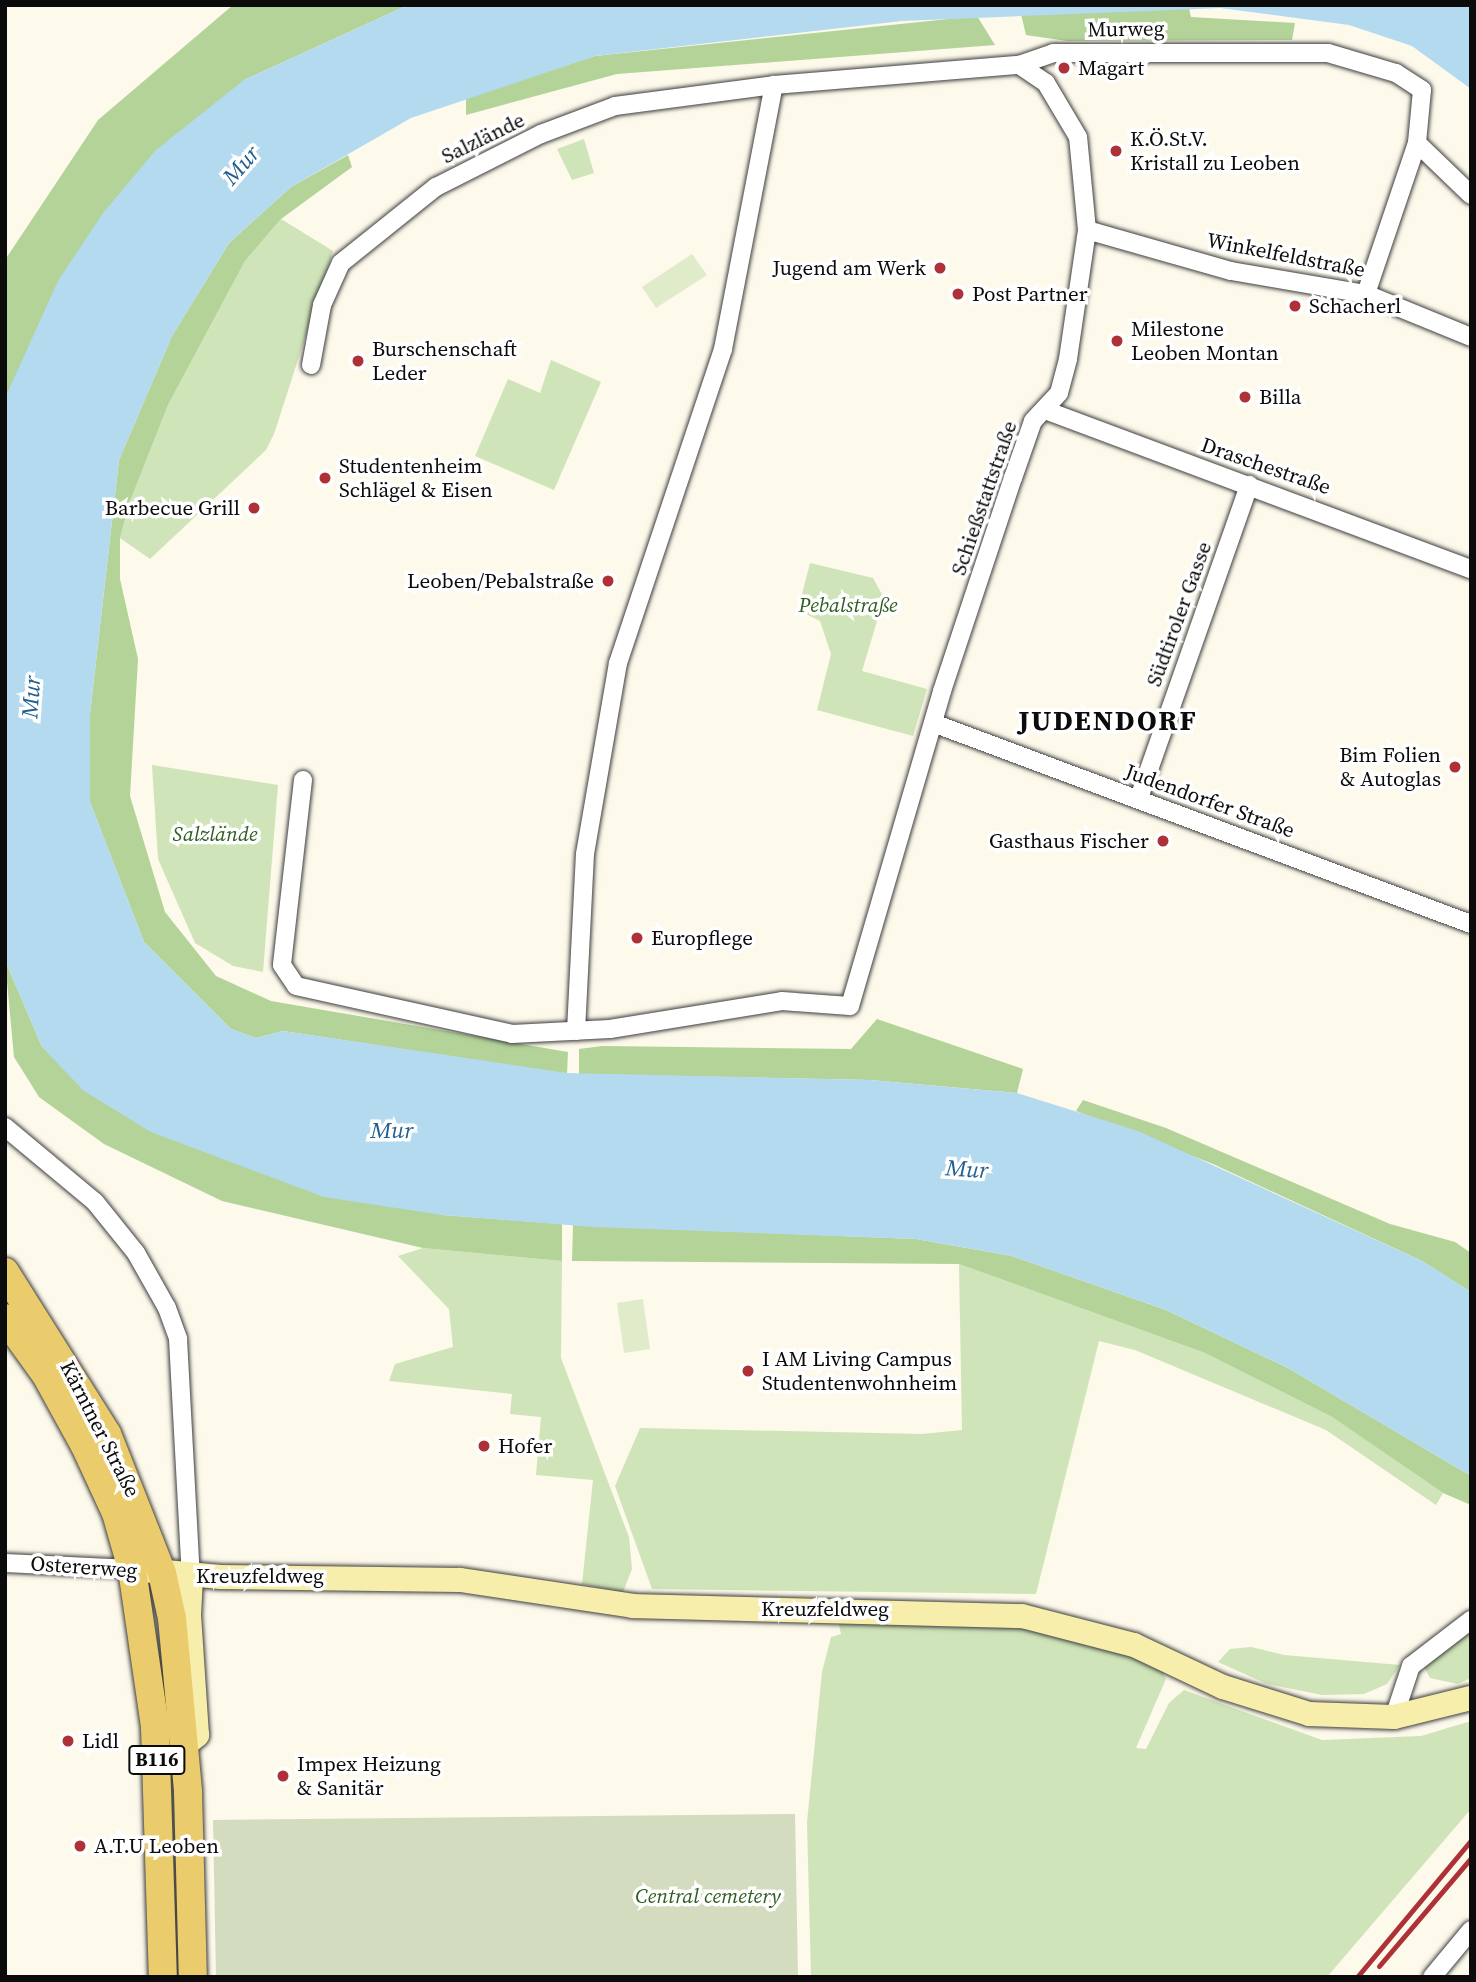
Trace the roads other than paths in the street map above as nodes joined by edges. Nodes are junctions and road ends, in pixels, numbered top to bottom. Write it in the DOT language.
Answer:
graph roads {
  1 [pos="1019,65"];
  2 [pos="774,85"];
  3 [pos="1417,143"];
  4 [pos="1471,195"];
  5 [pos="1087,230"];
  6 [pos="1366,294"];
  7 [pos="1471,337"];
  8 [pos="311,365"];
  9 [pos="1045,410"];
  10 [pos="1249,485"];
  11 [pos="1471,569"];
  12 [pos="933,723"];
  13 [pos="303,780"];
  14 [pos="1139,798"];
  15 [pos="1471,924"];
  16 [pos="576,1031"];
  17 [pos="5,1127"];
  18 [pos="5,1272"];
  19 [pos="5,1318"];
  20 [pos="5,1563"];
  21 [pos="132,1569"];
  22 [pos="162,1573"];
  23 [pos="191,1576"];
  24 [pos="1471,1620"];
  25 [pos="1471,1699"];
  26 [pos="1394,1717"];
  27 [pos="185,1745"];
  28 [pos="1471,1930"];
  29 [pos="163,1977"];
  30 [pos="193,1977"];
  31 [pos="1432,1977"];
  1 -- 2 [label="street, Murweg"];
  1 -- 3 [label="street, Murweg"];
  1 -- 5 [label="street, Schießstattstraße"];
  2 -- 8 [label="street, Salzlände"];
  2 -- 16 [label="street"];
  3 -- 4 [label="street"];
  3 -- 6 [label="street, Murweg"];
  5 -- 6 [label="street, Winkelfeldstraße"];
  5 -- 9 [label="street, Schießstattstraße"];
  6 -- 7 [label="street, Winkelfeldstraße"];
  9 -- 10 [label="street, Draschestraße"];
  9 -- 12 [label="street, Schießstattstraße"];
  10 -- 11 [label="street, Draschestraße"];
  10 -- 14 [label="street, Südtiroler Gasse"];
  12 -- 14 [label="street, Judendorfer Straße"];
  12 -- 16 [label="street"];
  13 -- 16 [label="street"];
  14 -- 15 [label="street, Judendorfer Straße"];
  17 -- 23 [label="street"];
  18 -- 22 [label="main road, Kärntner Straße / B116"];
  19 -- 21 [label="main road, Kärntner Straße / B116"];
  20 -- 21 [label="street, Ostererweg"];
  21 -- 22 [label="main road, Ostererweg"];
  21 -- 29 [label="main road, Kärntner Straße / B116"];
  22 -- 23 [label="main road, Kreuzfeldweg"];
  22 -- 27 [label="main road, Kärntner Straße / B116"];
  23 -- 26 [label="main road, Kreuzfeldweg"];
  23 -- 27 [label="main road"];
  24 -- 26 [label="street"];
  25 -- 26 [label="main road, Kreuzfeldweg"];
  27 -- 30 [label="main road, Kärntner Straße / B116"];
  28 -- 31 [label="street"];
}
